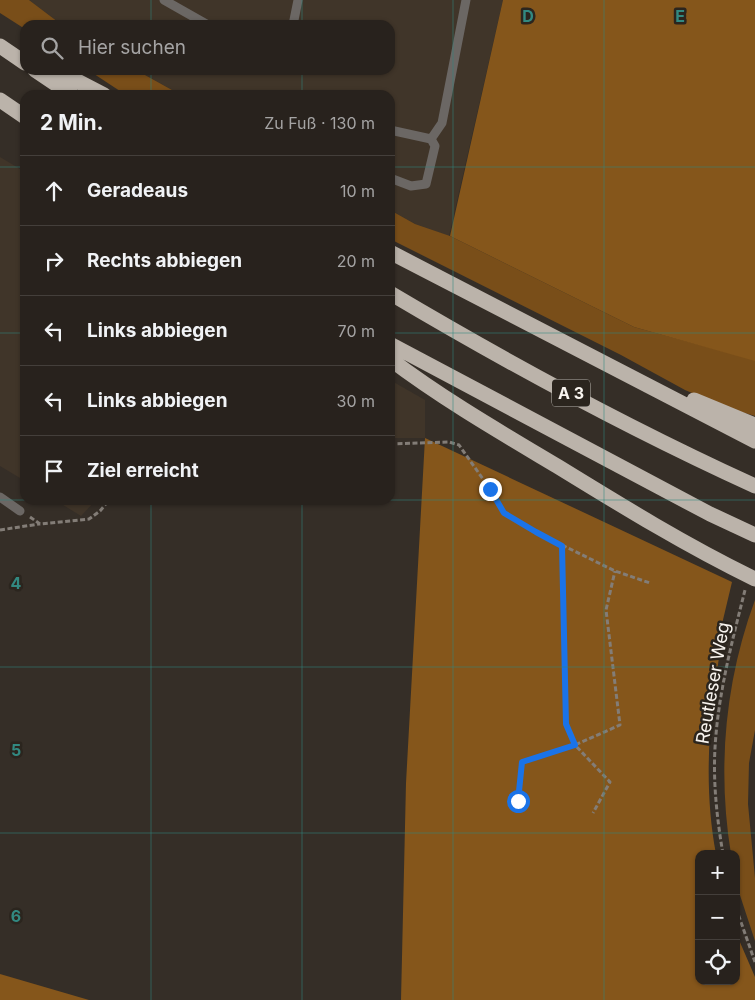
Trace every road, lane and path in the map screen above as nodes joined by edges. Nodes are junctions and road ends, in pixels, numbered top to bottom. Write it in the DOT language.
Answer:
graph roads {
  1 [pos="164,0"];
  2 [pos="298,0"];
  3 [pos="466,0"];
  4 [pos="199,20"];
  5 [pos="293,20"];
  6 [pos="0,46"];
  7 [pos="20,54"];
  8 [pos="20,60"];
  9 [pos="42,75"];
  10 [pos="66,75"];
  11 [pos="65,90"];
  12 [pos="94,90"];
  13 [pos="0,100"];
  14 [pos="20,114"];
  15 [pos="395,131"];
  16 [pos="431,138"];
  17 [pos="395,180"];
  18 [pos="395,255"];
  19 [pos="395,296"];
  20 [pos="395,347"];
  21 [pos="594,358"];
  22 [pos="395,363"];
  23 [pos="755,425"];
  24 [pos="755,441"];
  25 [pos="395,444"];
  26 [pos="755,486"];
  27 [pos="0,497"];
  28 [pos="105,505"];
  29 [pos="20,511"];
  30 [pos="40,524"];
  31 [pos="0,530"];
  32 [pos="755,535"];
  33 [pos="562,546"];
  34 [pos="615,571"];
  35 [pos="750,582"];
  36 [pos="650,583"];
  37 [pos="575,745"];
  38 [pos="518,801"];
  39 [pos="593,813"];
  40 [pos="722,850"];
  41 [pos="740,919"];
  42 [pos="755,962"];
  1 -- 4 [label="lane"];
  2 -- 5 [label="lane"];
  3 -- 16 [label="lane"];
  6 -- 7 [label="highway"];
  6 -- 8 [label="highway"];
  9 -- 11 [label="highway"];
  10 -- 12 [label="highway"];
  13 -- 14 [label="highway"];
  15 -- 16 [label="lane"];
  16 -- 17 [label="lane"];
  18 -- 21 [label="highway, A 3"];
  19 -- 26 [label="highway, A 3"];
  20 -- 32 [label="highway, A 3"];
  21 -- 23 [label="highway, A 3"];
  21 -- 24 [label="highway, A 3"];
  22 -- 35 [label="highway"];
  25 -- 33 [label="path"];
  27 -- 29 [label="lane"];
  28 -- 30 [label="path"];
  29 -- 30 [label="path"];
  30 -- 31 [label="path"];
  33 -- 34 [label="path"];
  33 -- 37 [label="path"];
  34 -- 36 [label="path"];
  34 -- 37 [label="path"];
  35 -- 40 [label="path, Reutleser Weg"];
  37 -- 38 [label="path"];
  37 -- 39 [label="path"];
  41 -- 42 [label="path"];
}
